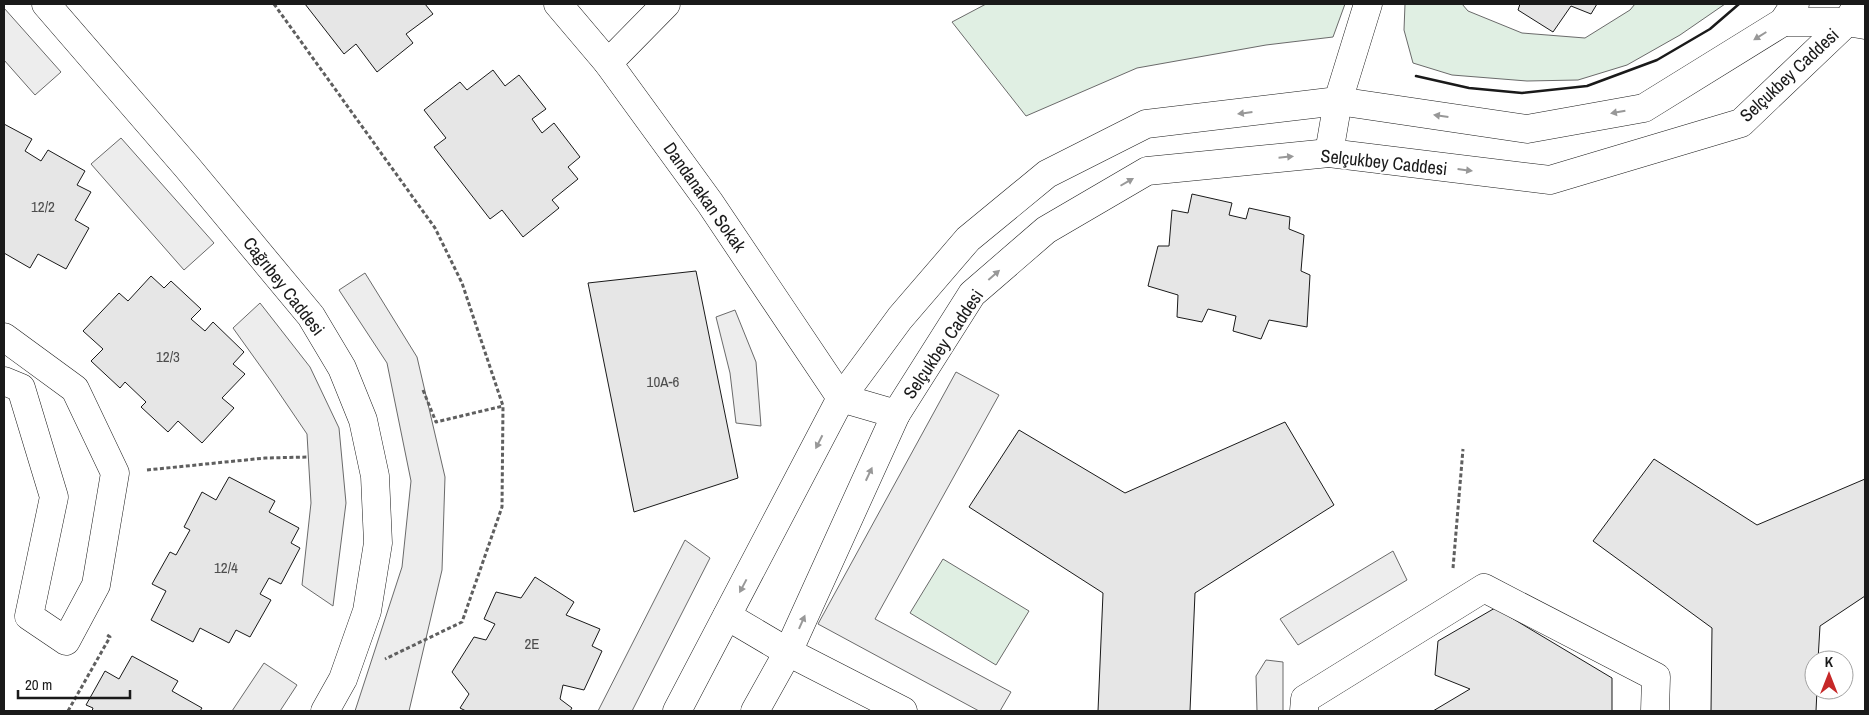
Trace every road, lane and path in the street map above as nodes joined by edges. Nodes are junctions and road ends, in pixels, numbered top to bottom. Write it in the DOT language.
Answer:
graph roads {
  1 [pos="46,4"];
  2 [pos="274,4"];
  3 [pos="558,4"];
  4 [pos="666,4"];
  5 [pos="1368,4"];
  6 [pos="1789,13"];
  7 [pos="1857,17"];
  8 [pos="608,63"];
  9 [pos="1338,101"];
  10 [pos="1329,153"];
  11 [pos="4,337"];
  12 [pos="4,381"];
  13 [pos="423,390"];
  14 [pos="841,398"];
  15 [pos="504,406"];
  16 [pos="896,414"];
  17 [pos="1462,450"];
  18 [pos="308,457"];
  19 [pos="115,473"];
  20 [pos="1449,610"];
  21 [pos="727,616"];
  22 [pos="788,652"];
  23 [pos="343,679"];
  24 [pos="325,711"];
  25 [pos="677,711"];
  26 [pos="755,711"];
  27 [pos="903,711"];
  28 [pos="1304,711"];
  29 [pos="1655,711"];
  1 -- 23 [label="street, Cağrıbey Caddesi"];
  2 -- 15 [label="path"];
  3 -- 8 [label="street, Dandanakan Sokak"];
  4 -- 8 [label="street"];
  5 -- 9 [label="street"];
  6 -- 7 [label="street"];
  6 -- 9 [label="street, one-way"];
  10 -- 7 [label="street, Selçukbey Caddesi, one-way"];
  8 -- 14 [label="street, Dandanakan Sokak"];
  9 -- 10 [label="street"];
  9 -- 14 [label="street, one-way"];
  16 -- 10 [label="street, Selçukbey Caddesi, one-way"];
  11 -- 19 [label="street"];
  12 -- 19 [label="street"];
  13 -- 15 [label="path"];
  14 -- 16 [label="street, Selçukbey Caddesi"];
  14 -- 21 [label="street, one-way"];
  15 -- 23 [label="path"];
  22 -- 16 [label="street, Selçukbey Caddesi, one-way"];
  17 -- 20 [label="path"];
  18 -- 19 [label="path"];
  20 -- 28 [label="street"];
  20 -- 29 [label="street"];
  21 -- 22 [label="street"];
  21 -- 25 [label="street"];
  22 -- 26 [label="street, Selçukbey Caddesi"];
  22 -- 27 [label="street"];
  23 -- 24 [label="street, Cağrıbey Caddesi"];
}
